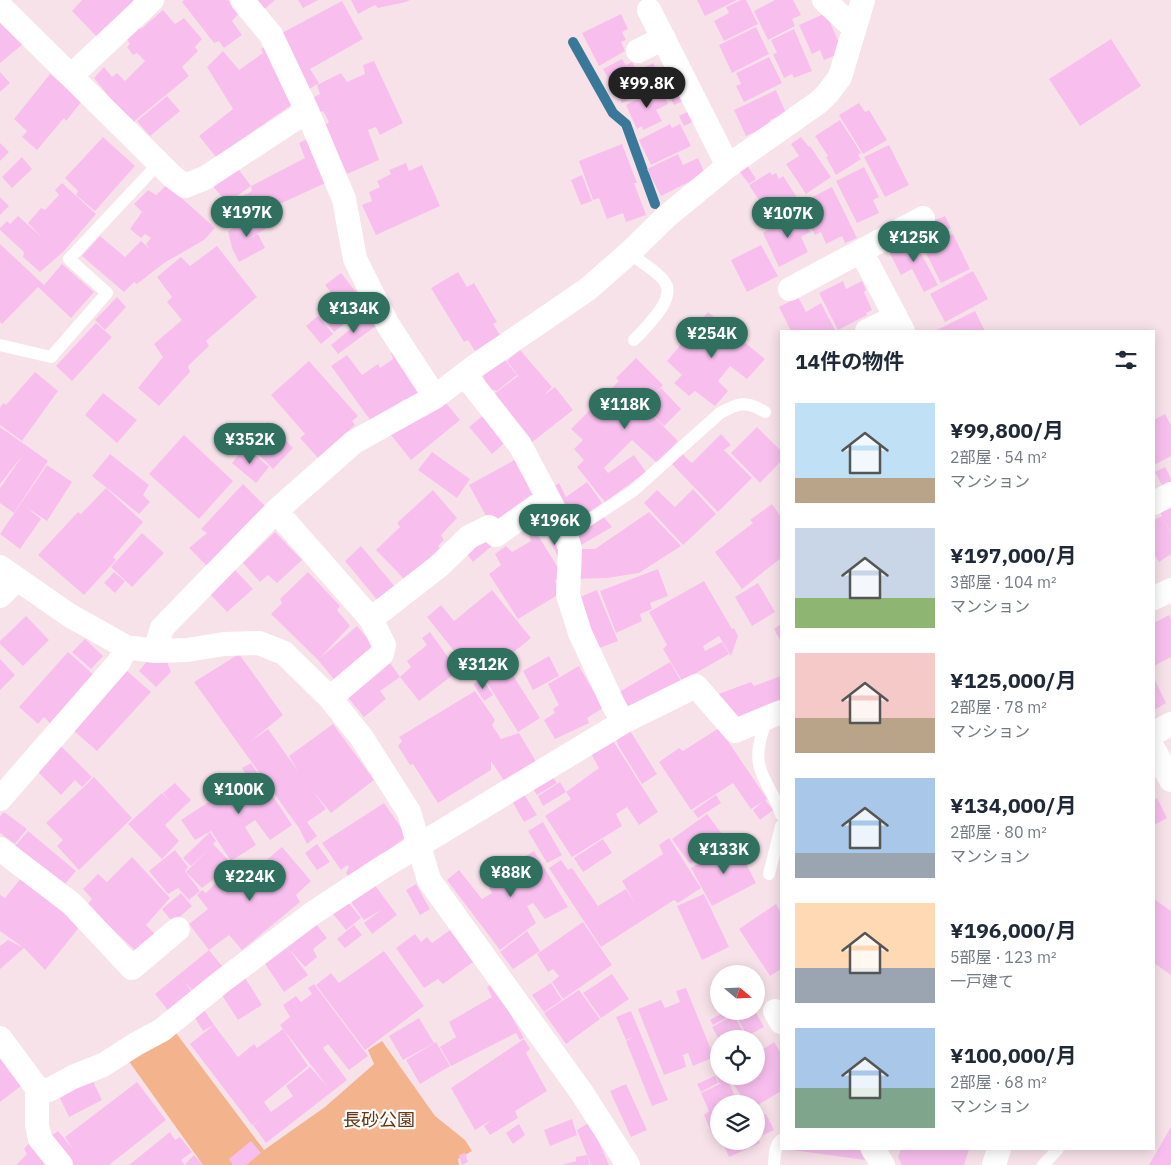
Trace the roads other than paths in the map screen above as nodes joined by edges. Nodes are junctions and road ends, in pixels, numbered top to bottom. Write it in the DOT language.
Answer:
graph roads {
  1 [pos="152,0"];
  2 [pos="242,0"];
  3 [pos="824,0"];
  4 [pos="863,0"];
  5 [pos="0,6"];
  6 [pos="649,10"];
  7 [pos="854,28"];
  8 [pos="664,38"];
  9 [pos="638,51"];
  10 [pos="71,76"];
  11 [pos="307,111"];
  12 [pos="159,163"];
  13 [pos="728,166"];
  14 [pos="923,218"];
  15 [pos="861,252"];
  16 [pos="629,253"];
  17 [pos="790,288"];
  18 [pos="899,324"];
  19 [pos="872,330"];
  20 [pos="634,340"];
  21 [pos="0,345"];
  22 [pos="465,375"];
  23 [pos="435,397"];
  24 [pos="764,412"];
  25 [pos="1171,494"];
  26 [pos="548,498"];
  27 [pos="1155,502"];
  28 [pos="276,511"];
  29 [pos="566,535"];
  30 [pos="9,573"];
  31 [pos="1171,590"];
  32 [pos="0,596"];
  33 [pos="1155,598"];
  34 [pos="371,619"];
  35 [pos="126,647"];
  36 [pos="155,651"];
  37 [pos="330,698"];
  38 [pos="774,715"];
  39 [pos="624,722"];
  40 [pos="1171,724"];
  41 [pos="1155,732"];
  42 [pos="1155,752"];
  43 [pos="1171,780"];
  44 [pos="0,799"];
  45 [pos="780,810"];
  46 [pos="780,830"];
  47 [pos="419,844"];
  48 [pos="0,848"];
  49 [pos="769,874"];
  50 [pos="178,929"];
  51 [pos="0,1038"];
  52 [pos="37,1088"];
  53 [pos="780,1141"];
  54 [pos="874,1150"];
  55 [pos="999,1150"];
  56 [pos="1057,1150"];
  57 [pos="61,1165"];
  58 [pos="628,1165"];
  59 [pos="774,1165"];
  60 [pos="883,1165"];
  61 [pos="994,1165"];
  62 [pos="1043,1165"];
  1 -- 10 [label="street"];
  2 -- 11 [label="street"];
  3 -- 7 [label="street"];
  4 -- 7 [label="street"];
  5 -- 10 [label="street"];
  6 -- 8 [label="street"];
  7 -- 13 [label="street"];
  8 -- 9 [label="street"];
  8 -- 13 [label="street"];
  10 -- 12 [label="street"];
  11 -- 12 [label="street"];
  11 -- 23 [label="street"];
  12 -- 21 [label="lane"];
  13 -- 16 [label="street"];
  14 -- 15 [label="street"];
  15 -- 17 [label="street"];
  15 -- 18 [label="street"];
  16 -- 20 [label="lane"];
  16 -- 22 [label="street"];
  18 -- 19 [label="street"];
  22 -- 23 [label="street"];
  22 -- 26 [label="street"];
  23 -- 28 [label="street"];
  24 -- 29 [label="lane"];
  25 -- 27 [label="street"];
  26 -- 29 [label="street"];
  26 -- 34 [label="street"];
  28 -- 34 [label="street"];
  28 -- 36 [label="street"];
  29 -- 39 [label="street"];
  30 -- 32 [label="street"];
  30 -- 35 [label="street"];
  31 -- 33 [label="street"];
  34 -- 37 [label="street"];
  35 -- 36 [label="street"];
  35 -- 44 [label="street"];
  36 -- 37 [label="street"];
  37 -- 47 [label="street"];
  38 -- 39 [label="street"];
  38 -- 45 [label="lane"];
  39 -- 47 [label="street"];
  40 -- 41 [label="street"];
  42 -- 43 [label="street"];
  46 -- 49 [label="lane"];
  47 -- 52 [label="street"];
  47 -- 58 [label="street"];
  48 -- 50 [label="street"];
  51 -- 52 [label="street"];
  52 -- 57 [label="street"];
  53 -- 59 [label="lane"];
  54 -- 60 [label="street"];
  55 -- 61 [label="street"];
  56 -- 62 [label="lane"];
}
